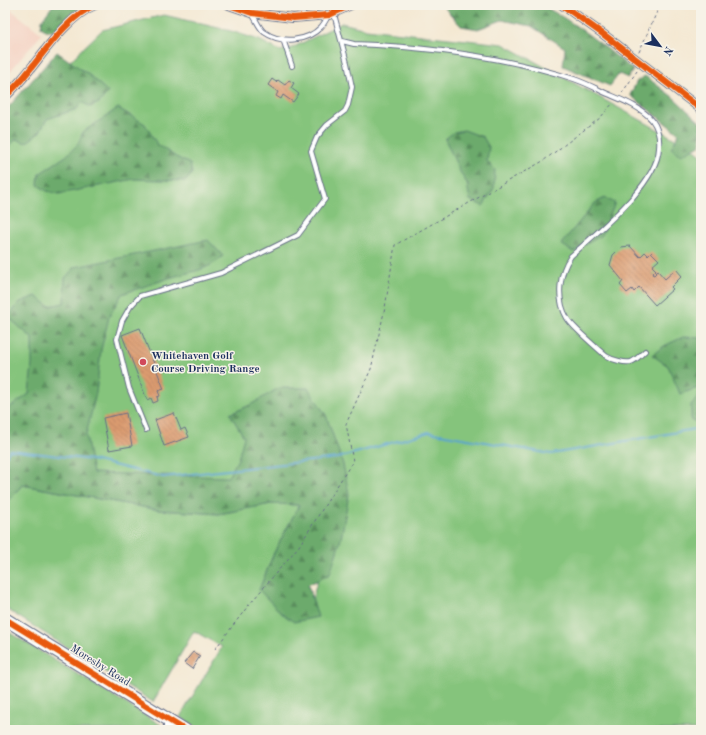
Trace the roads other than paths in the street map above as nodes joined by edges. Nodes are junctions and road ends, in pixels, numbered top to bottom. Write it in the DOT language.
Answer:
graph roads {
  1 [pos="95,5"];
  2 [pos="229,5"];
  3 [pos="351,5"];
  4 [pos="562,5"];
  5 [pos="252,13"];
  6 [pos="332,14"];
  7 [pos="283,39"];
  8 [pos="342,41"];
  9 [pos="292,66"];
  10 [pos="5,97"];
  11 [pos="701,109"];
  12 [pos="645,351"];
  13 [pos="146,430"];
  14 [pos="5,619"];
  15 [pos="168,725"];
  16 [pos="185,730"];
  1 -- 10 [label="street"];
  2 -- 5 [label="street"];
  3 -- 6 [label="street"];
  4 -- 11 [label="street"];
  5 -- 6 [label="street"];
  5 -- 7 [label="lane"];
  6 -- 7 [label="lane"];
  6 -- 8 [label="lane"];
  7 -- 9 [label="lane"];
  8 -- 12 [label="lane"];
  8 -- 13 [label="lane"];
  14 -- 15 [label="street, Moresby Road"];
  15 -- 16 [label="street, Moresby Road"];
}
